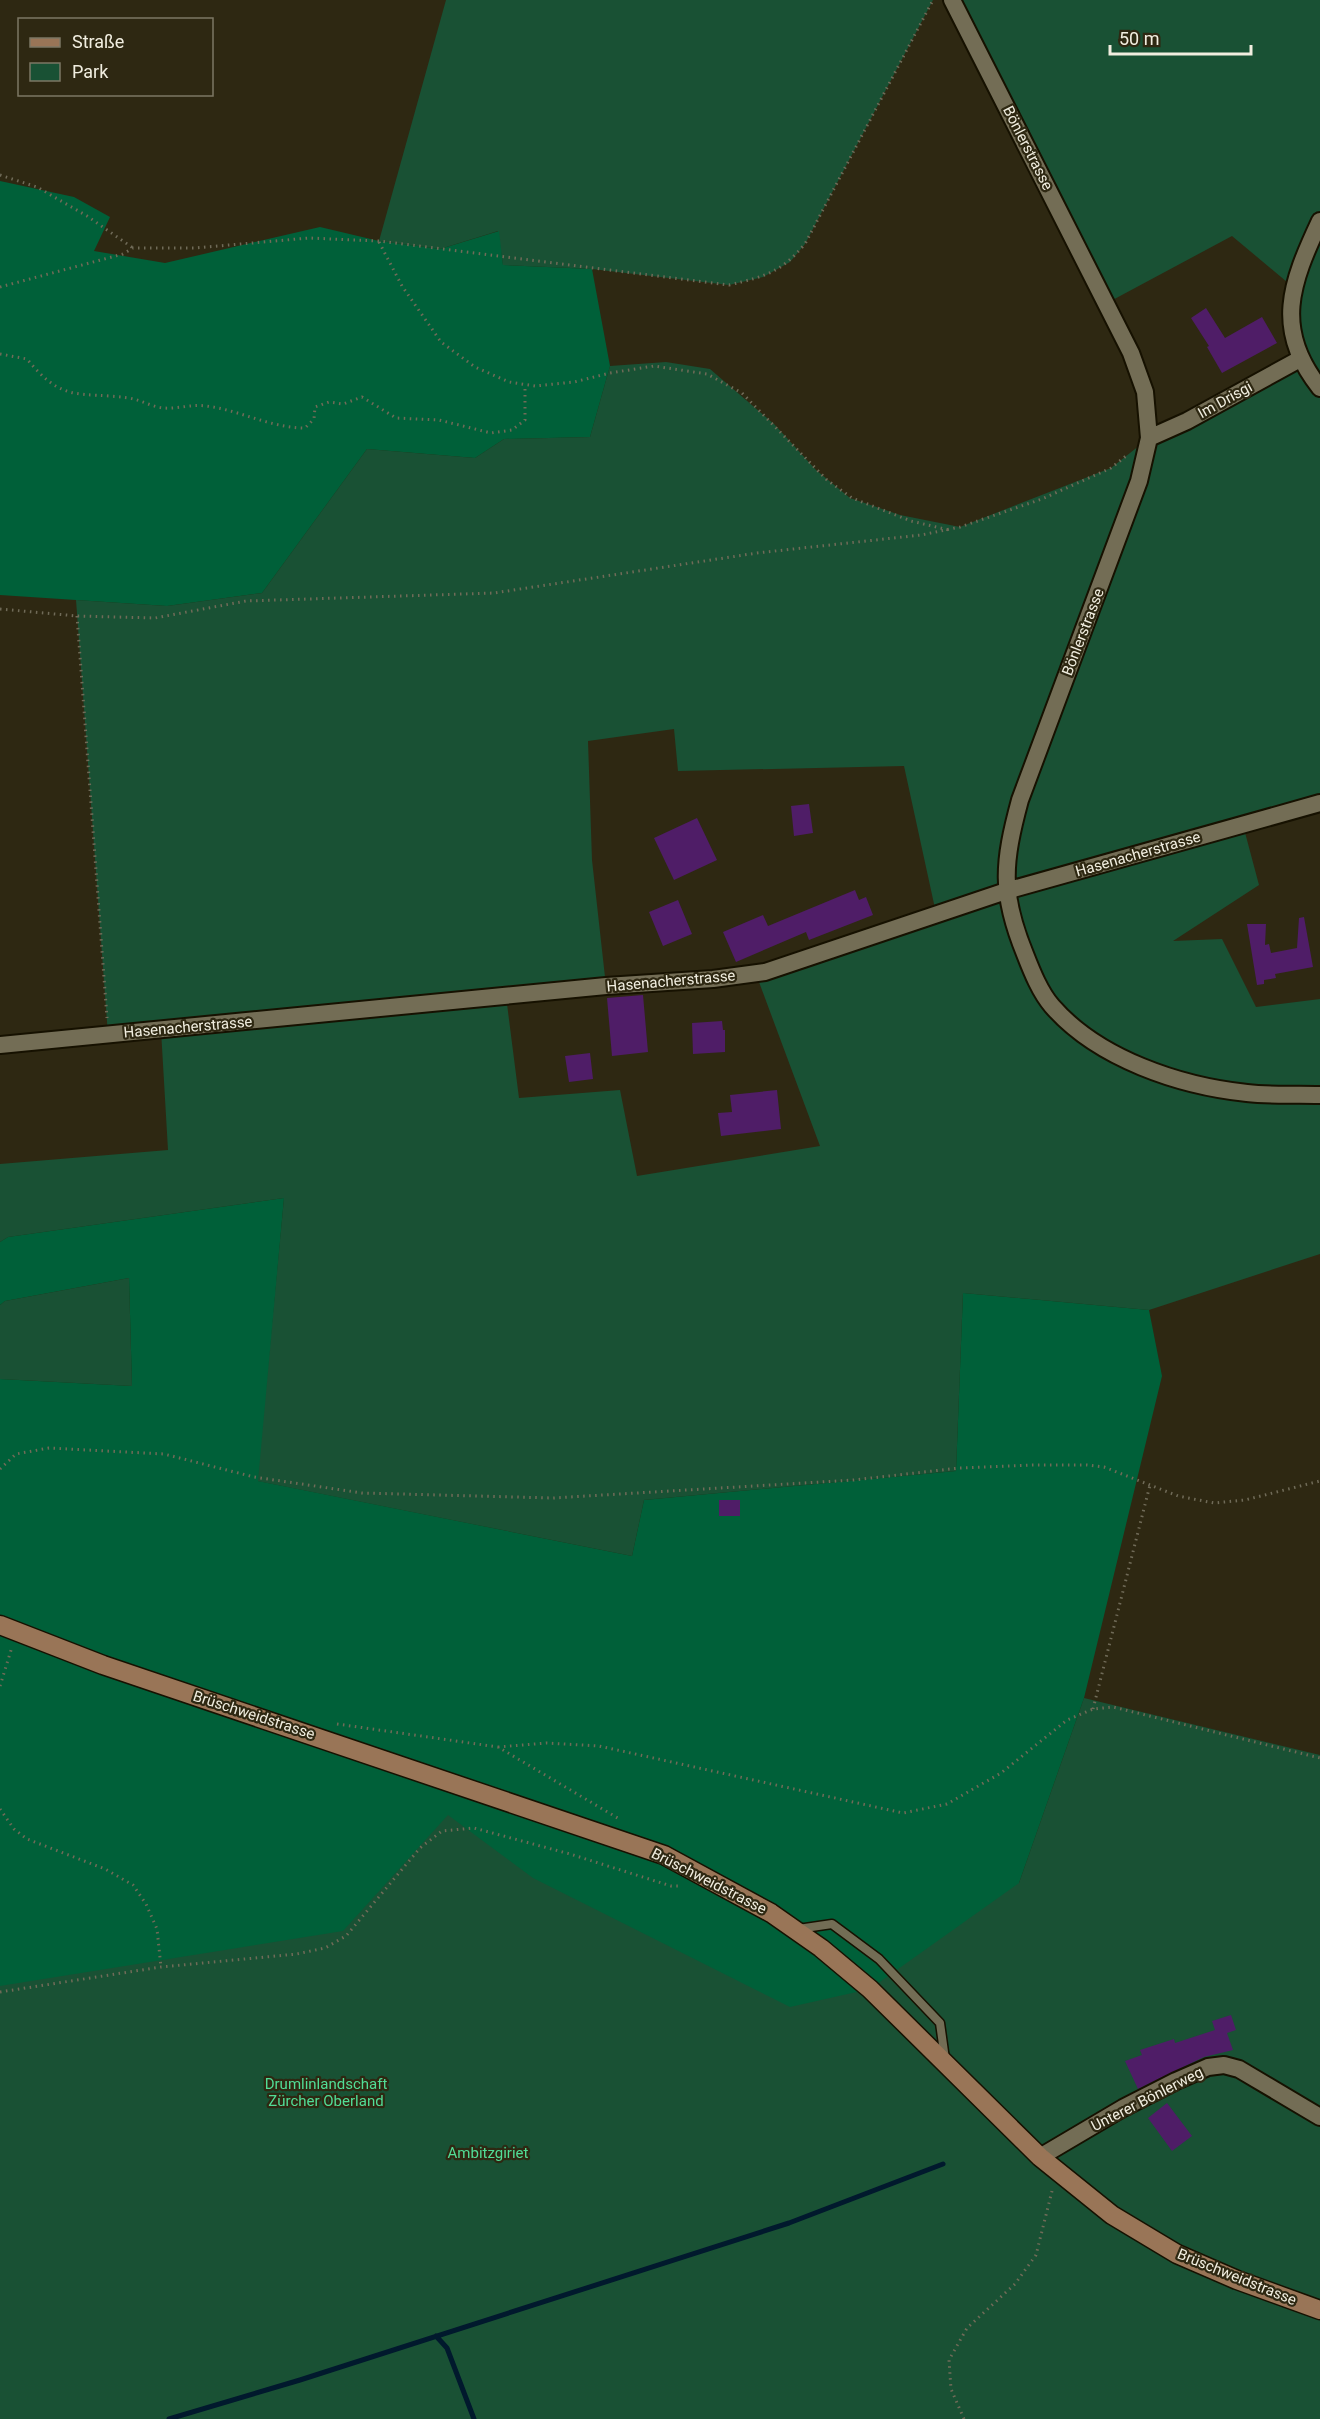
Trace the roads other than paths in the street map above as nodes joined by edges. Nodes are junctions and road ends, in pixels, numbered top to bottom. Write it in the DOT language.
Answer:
graph roads {
  1 [pos="952,0"];
  2 [pos="1320,221"];
  3 [pos="1300,359"];
  4 [pos="1320,388"];
  5 [pos="1149,438"];
  6 [pos="1320,803"];
  7 [pos="1006,891"];
  8 [pos="0,1045"];
  9 [pos="1320,1095"];
  10 [pos="8,1629"];
  11 [pos="794,1929"];
  12 [pos="945,2062"];
  13 [pos="1320,2117"];
  14 [pos="1040,2157"];
  15 [pos="1320,2310"];
  1 -- 5 [label="street, Bönlerstrasse"];
  2 -- 3 [label="street"];
  3 -- 4 [label="street"];
  3 -- 5 [label="street, Im Drisgi"];
  5 -- 7 [label="street, Bönlerstrasse"];
  6 -- 7 [label="street, Hasenacherstrasse"];
  7 -- 8 [label="street, Hasenacherstrasse"];
  7 -- 9 [label="street, Bönlerstrasse"];
  10 -- 11 [label="street, Brüschweidstrasse"];
  11 -- 12 [label="street, Brüschweidstrasse"];
  11 -- 12 [label="lane"];
  12 -- 14 [label="street, Brüschweidstrasse"];
  13 -- 14 [label="street, Unterer Bönlerweg"];
  14 -- 15 [label="street, Brüschweidstrasse"];
}
